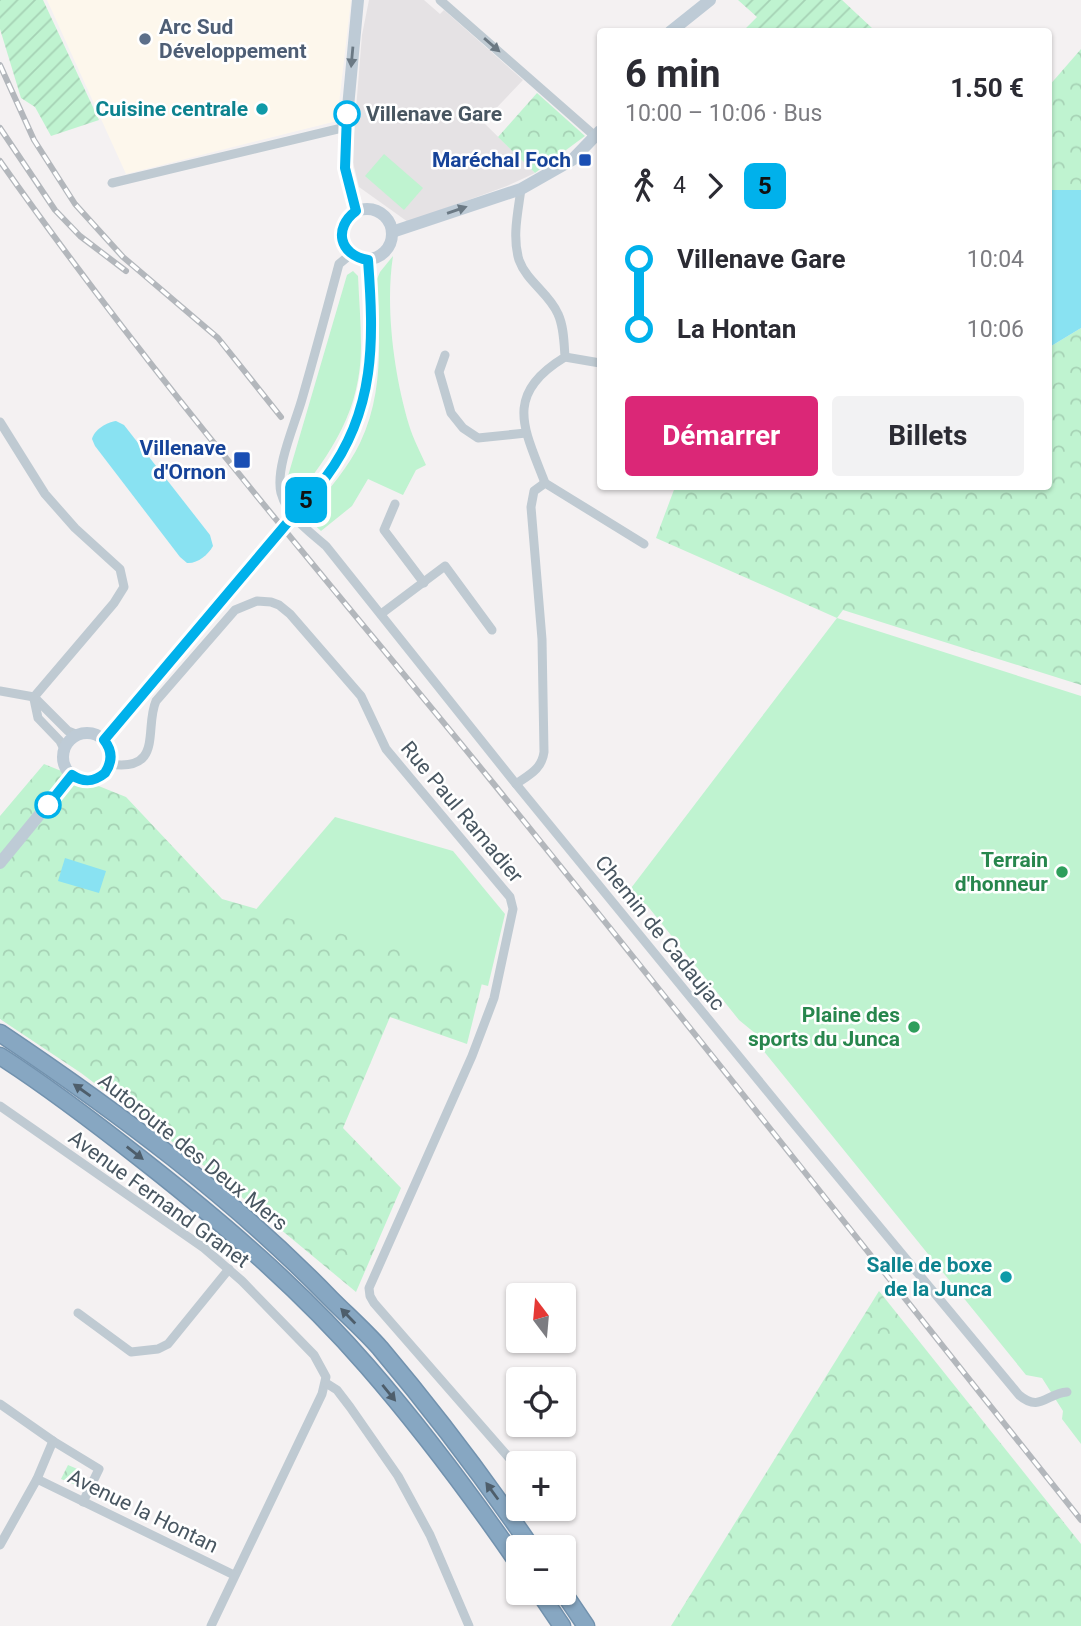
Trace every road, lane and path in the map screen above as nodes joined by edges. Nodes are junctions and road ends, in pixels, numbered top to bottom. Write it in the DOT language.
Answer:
graph roads {
  1 [pos="359,0"];
  2 [pos="440,0"];
  3 [pos="710,0"];
  4 [pos="675,28"];
  5 [pos="346,127"];
  6 [pos="597,133"];
  7 [pos="597,135"];
  8 [pos="112,183"];
  9 [pos="521,189"];
  10 [pos="356,211"];
  11 [pos="392,232"];
  12 [pos="351,254"];
  13 [pos="368,260"];
  14 [pos="445,355"];
  15 [pos="565,357"];
  16 [pos="597,362"];
  17 [pos="0,422"];
  18 [pos="526,433"];
  19 [pos="545,483"];
  20 [pos="395,504"];
  21 [pos="644,544"];
  22 [pos="424,583"];
  23 [pos="381,614"];
  24 [pos="492,630"];
  25 [pos="0,691"];
  26 [pos="34,697"];
  27 [pos="78,735"];
  28 [pos="104,740"];
  29 [pos="65,751"];
  30 [pos="110,764"];
  31 [pos="72,775"];
  32 [pos="516,784"];
  33 [pos="0,863"];
  34 [pos="0,1033"];
  35 [pos="0,1056"];
  36 [pos="0,1106"];
  37 [pos="229,1269"];
  38 [pos="78,1313"];
  39 [pos="326,1382"];
  40 [pos="1067,1392"];
  41 [pos="0,1404"];
  42 [pos="52,1441"];
  43 [pos="506,1454"];
  44 [pos="37,1479"];
  45 [pos="83,1502"];
  46 [pos="522,1535"];
  47 [pos="0,1545"];
  48 [pos="506,1546"];
  49 [pos="234,1575"];
  50 [pos="547,1605"];
  51 [pos="572,1605"];
  52 [pos="211,1626"];
  53 [pos="469,1626"];
  54 [pos="562,1626"];
  55 [pos="586,1626"];
  1 -- 5 [label="main road, one-way"];
  2 -- 6 [label="street, one-way"];
  3 -- 4 [label="main road"];
  5 -- 8 [label="street"];
  5 -- 10 [label="main road"];
  7 -- 9 [label="main road"];
  11 -- 9 [label="main road, one-way"];
  9 -- 15 [label="street"];
  10 -- 11 [label="main road"];
  10 -- 12 [label="main road"];
  11 -- 13 [label="main road"];
  12 -- 13 [label="main road"];
  12 -- 23 [label="street, Chemin de Cadaujac"];
  13 -- 28 [label="main road, bridge"];
  14 -- 18 [label="street"];
  15 -- 16 [label="street"];
  15 -- 18 [label="street"];
  17 -- 26 [label="street"];
  18 -- 19 [label="street"];
  19 -- 21 [label="street"];
  19 -- 32 [label="street"];
  20 -- 22 [label="street"];
  22 -- 23 [label="street"];
  22 -- 24 [label="street"];
  23 -- 32 [label="street, Chemin de Cadaujac"];
  25 -- 26 [label="street"];
  26 -- 27 [label="street"];
  26 -- 29 [label="street"];
  27 -- 28 [label="main road"];
  27 -- 29 [label="main road"];
  28 -- 30 [label="main road"];
  29 -- 31 [label="main road"];
  30 -- 31 [label="main road"];
  30 -- 43 [label="street, Rue Paul Ramadier"];
  31 -- 33 [label="main road"];
  32 -- 40 [label="street, Chemin de Cadaujac"];
  46 -- 34 [label="highway, Autoroute des Deux Mers, one-way"];
  35 -- 48 [label="highway, Autoroute des Deux Mers, one-way"];
  36 -- 37 [label="street, Avenue Fernand Granet"];
  37 -- 38 [label="street"];
  37 -- 39 [label="street, Avenue Fernand Granet"];
  39 -- 49 [label="street"];
  39 -- 53 [label="street, Avenue Fernand Granet"];
  41 -- 42 [label="street"];
  42 -- 44 [label="street"];
  42 -- 45 [label="street"];
  44 -- 45 [label="street, Avenue la Hontan"];
  44 -- 47 [label="street"];
  45 -- 49 [label="street, Avenue la Hontan"];
  49 -- 52 [label="street"];
  50 -- 54 [label="highway"];
  51 -- 55 [label="highway"];
}
